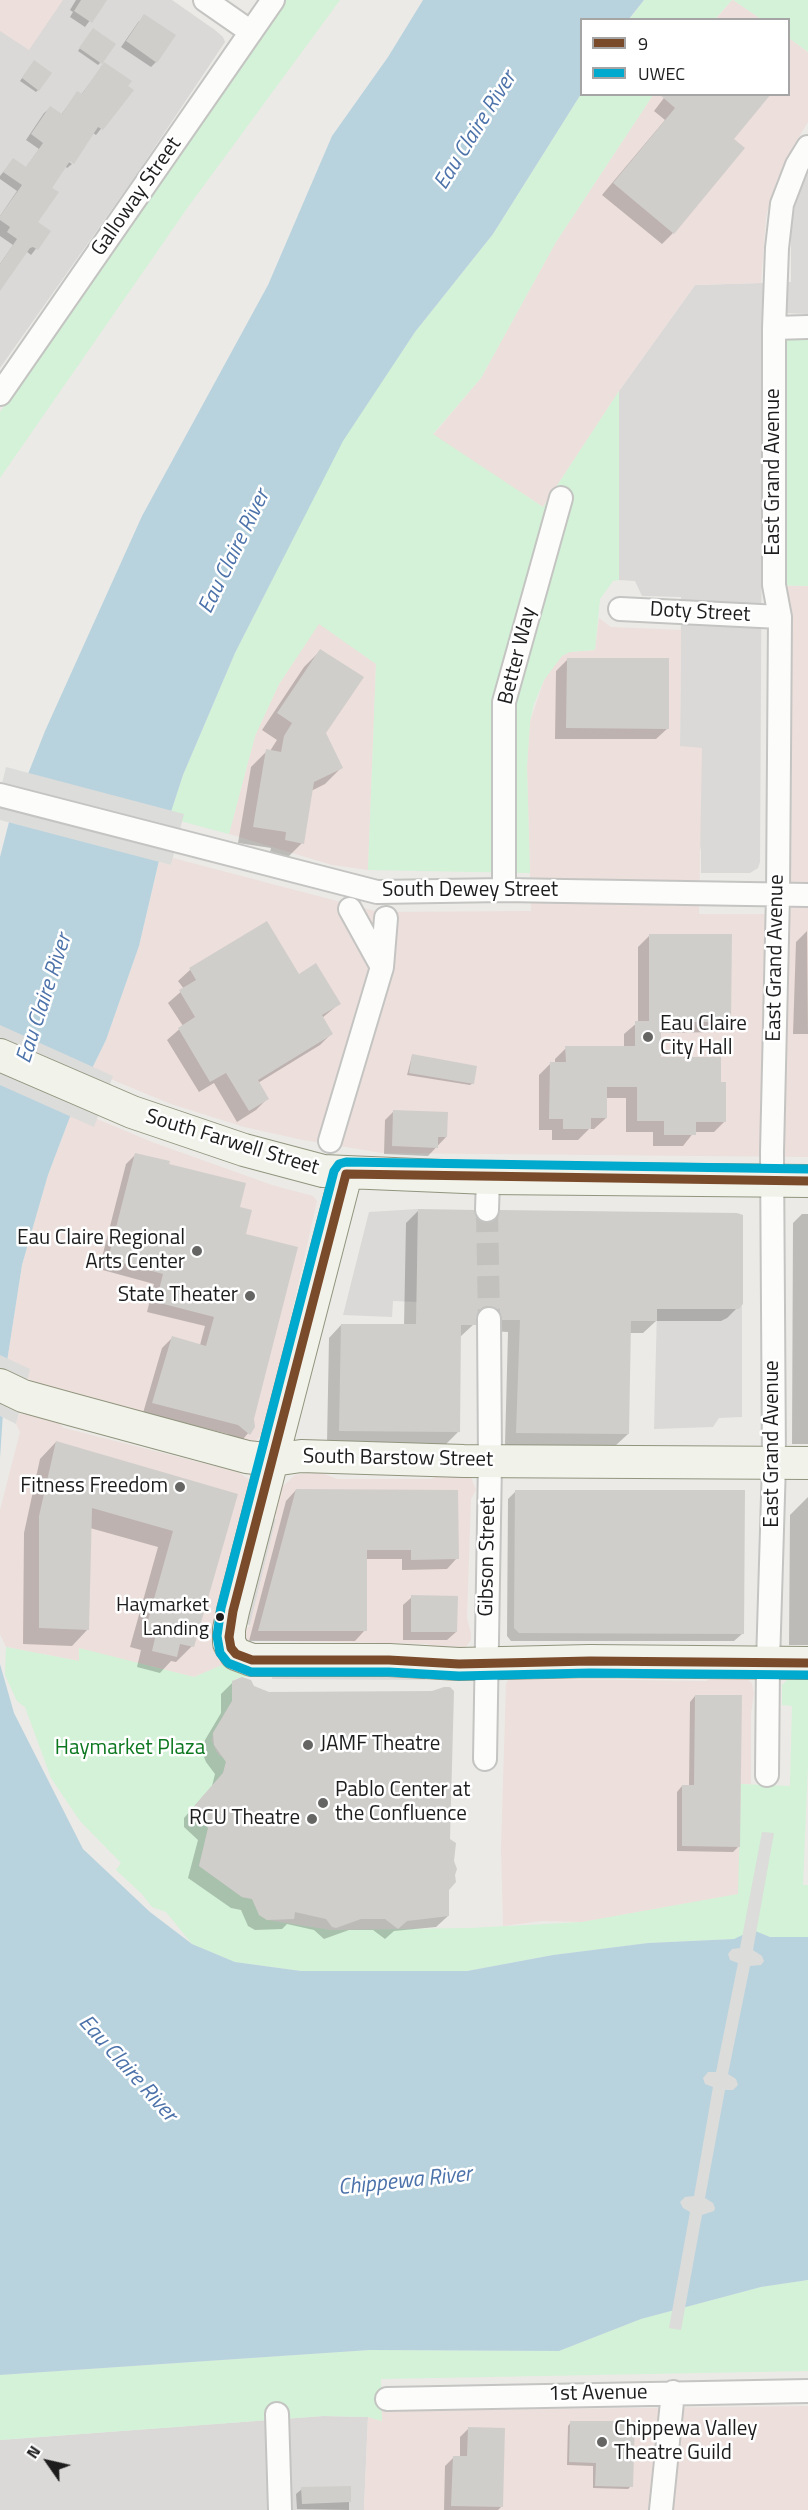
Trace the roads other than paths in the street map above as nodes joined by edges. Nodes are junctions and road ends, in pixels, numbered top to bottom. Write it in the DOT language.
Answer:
graph roads {
  1 [pos="205,0"];
  2 [pos="273,0"];
  3 [pos="251,32"];
  4 [pos="808,147"];
  5 [pos="808,327"];
  6 [pos="774,328"];
  7 [pos="0,394"];
  8 [pos="561,498"];
  9 [pos="620,609"];
  10 [pos="780,617"];
  11 [pos="0,795"];
  12 [pos="504,890"];
  13 [pos="778,895"];
  14 [pos="808,895"];
  15 [pos="350,909"];
  16 [pos="386,918"];
  17 [pos="382,967"];
  18 [pos="13,1061"];
  19 [pos="330,1141"];
  20 [pos="346,1174"];
  21 [pos="488,1178"];
  22 [pos="772,1181"];
  23 [pos="808,1181"];
  24 [pos="488,1210"];
  25 [pos="489,1319"];
  26 [pos="12,1390"];
  27 [pos="273,1460"];
  28 [pos="490,1461"];
  29 [pos="774,1463"];
  30 [pos="808,1463"];
  31 [pos="485,1662"];
  32 [pos="768,1663"];
  33 [pos="808,1663"];
  34 [pos="485,1759"];
  35 [pos="767,1775"];
  36 [pos="808,2391"];
  37 [pos="673,2392"];
  38 [pos="387,2400"];
  39 [pos="277,2414"];
  40 [pos="280,2510"];
  41 [pos="661,2510"];
  1 -- 3 [label="street"];
  2 -- 3 [label="street, Galloway Street"];
  3 -- 7 [label="street, Galloway Street"];
  4 -- 6 [label="street, East Grand Avenue"];
  5 -- 6 [label="street"];
  6 -- 10 [label="street, East Grand Avenue"];
  8 -- 12 [label="street, Better Way"];
  9 -- 10 [label="street, Doty Street"];
  10 -- 13 [label="street, East Grand Avenue"];
  11 -- 12 [label="street, South Dewey Street"];
  12 -- 13 [label="street, South Dewey Street"];
  13 -- 14 [label="street, South Dewey Street"];
  13 -- 22 [label="street, East Grand Avenue"];
  15 -- 17 [label="street"];
  16 -- 17 [label="street"];
  17 -- 19 [label="street"];
  18 -- 20 [label="street, South Farwell Street"];
  20 -- 21 [label="street, South Farwell Street"];
  20 -- 27 [label="street"];
  21 -- 22 [label="street, South Farwell Street"];
  21 -- 24 [label="street"];
  22 -- 23 [label="street, South Farwell Street"];
  22 -- 29 [label="street, East Grand Avenue"];
  25 -- 28 [label="street, Gibson Street"];
  26 -- 27 [label="street, South Barstow Street"];
  27 -- 28 [label="street, South Barstow Street"];
  27 -- 31 [label="street"];
  28 -- 29 [label="street, South Barstow Street"];
  28 -- 31 [label="street, Gibson Street"];
  29 -- 30 [label="street, South Barstow Street"];
  29 -- 32 [label="street, East Grand Avenue"];
  31 -- 32 [label="street"];
  31 -- 34 [label="street, Gibson Street"];
  32 -- 33 [label="street"];
  32 -- 35 [label="street, East Grand Avenue"];
  36 -- 37 [label="street, 1st Avenue"];
  37 -- 38 [label="street, 1st Avenue"];
  37 -- 41 [label="street"];
  39 -- 40 [label="street"];
}
